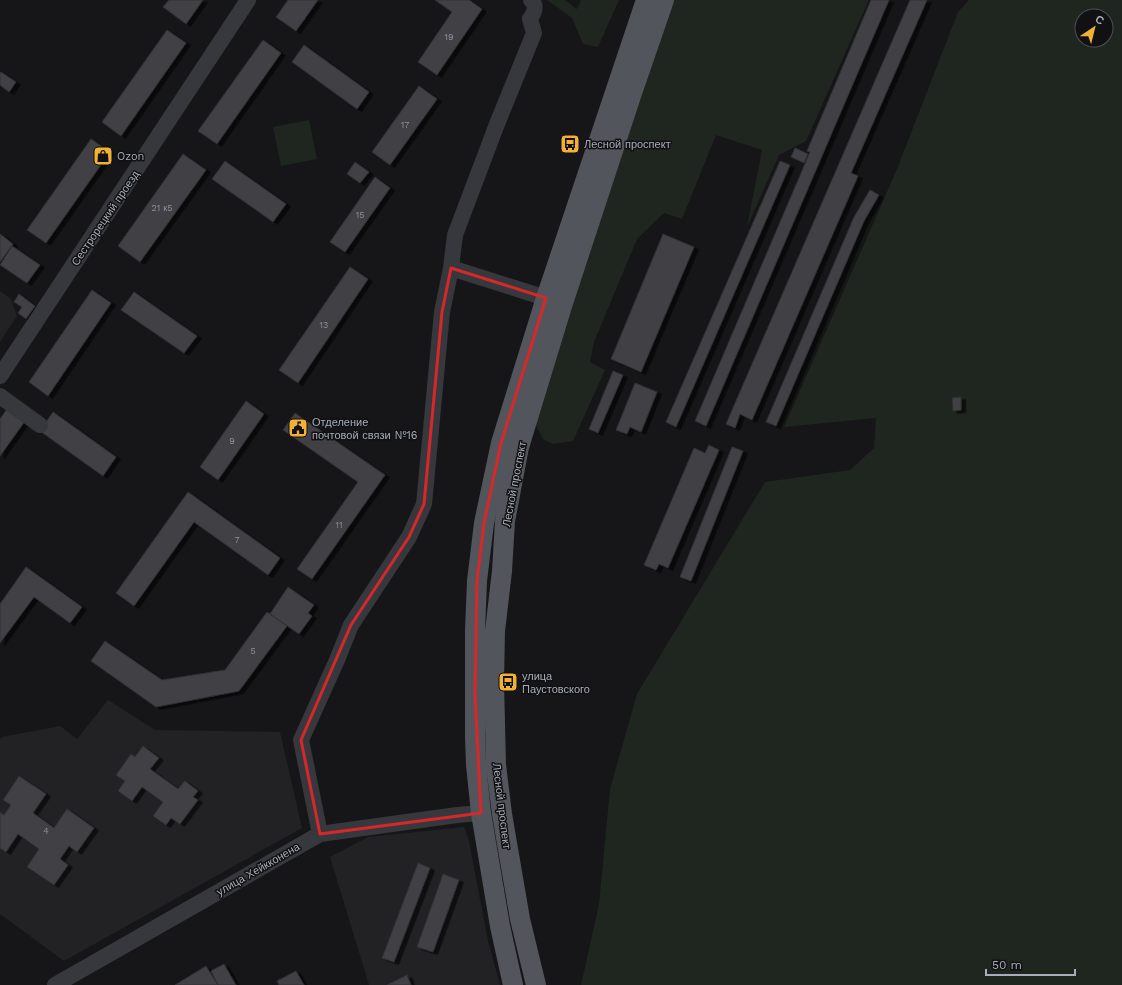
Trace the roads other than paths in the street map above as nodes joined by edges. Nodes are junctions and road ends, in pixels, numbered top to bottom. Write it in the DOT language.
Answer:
graph roads {
  1 [pos="248,0"];
  2 [pos="531,0"];
  3 [pos="646,0"];
  4 [pos="664,0"];
  5 [pos="452,268"];
  6 [pos="546,298"];
  7 [pos="0,376"];
  8 [pos="0,396"];
  9 [pos="40,425"];
  10 [pos="510,445"];
  11 [pos="481,813"];
  12 [pos="320,834"];
  13 [pos="55,985"];
  14 [pos="513,985"];
  15 [pos="536,985"];
  1 -- 7 [label="street, Сестрорецкий проезд"];
  2 -- 5 [label="street"];
  3 -- 6 [label="main road, Лесной проспект"];
  4 -- 10 [label="main road, Лесной проспект"];
  5 -- 6 [label="street"];
  5 -- 12 [label="street"];
  6 -- 10 [label="main road, Лесной проспект"];
  8 -- 9 [label="street"];
  10 -- 11 [label="main road, Лесной проспект"];
  10 -- 15 [label="main road, Лесной проспект"];
  11 -- 12 [label="street, улица Хейкконена"];
  11 -- 14 [label="main road, Лесной проспект"];
  12 -- 13 [label="street, улица Хейкконена"];
}
